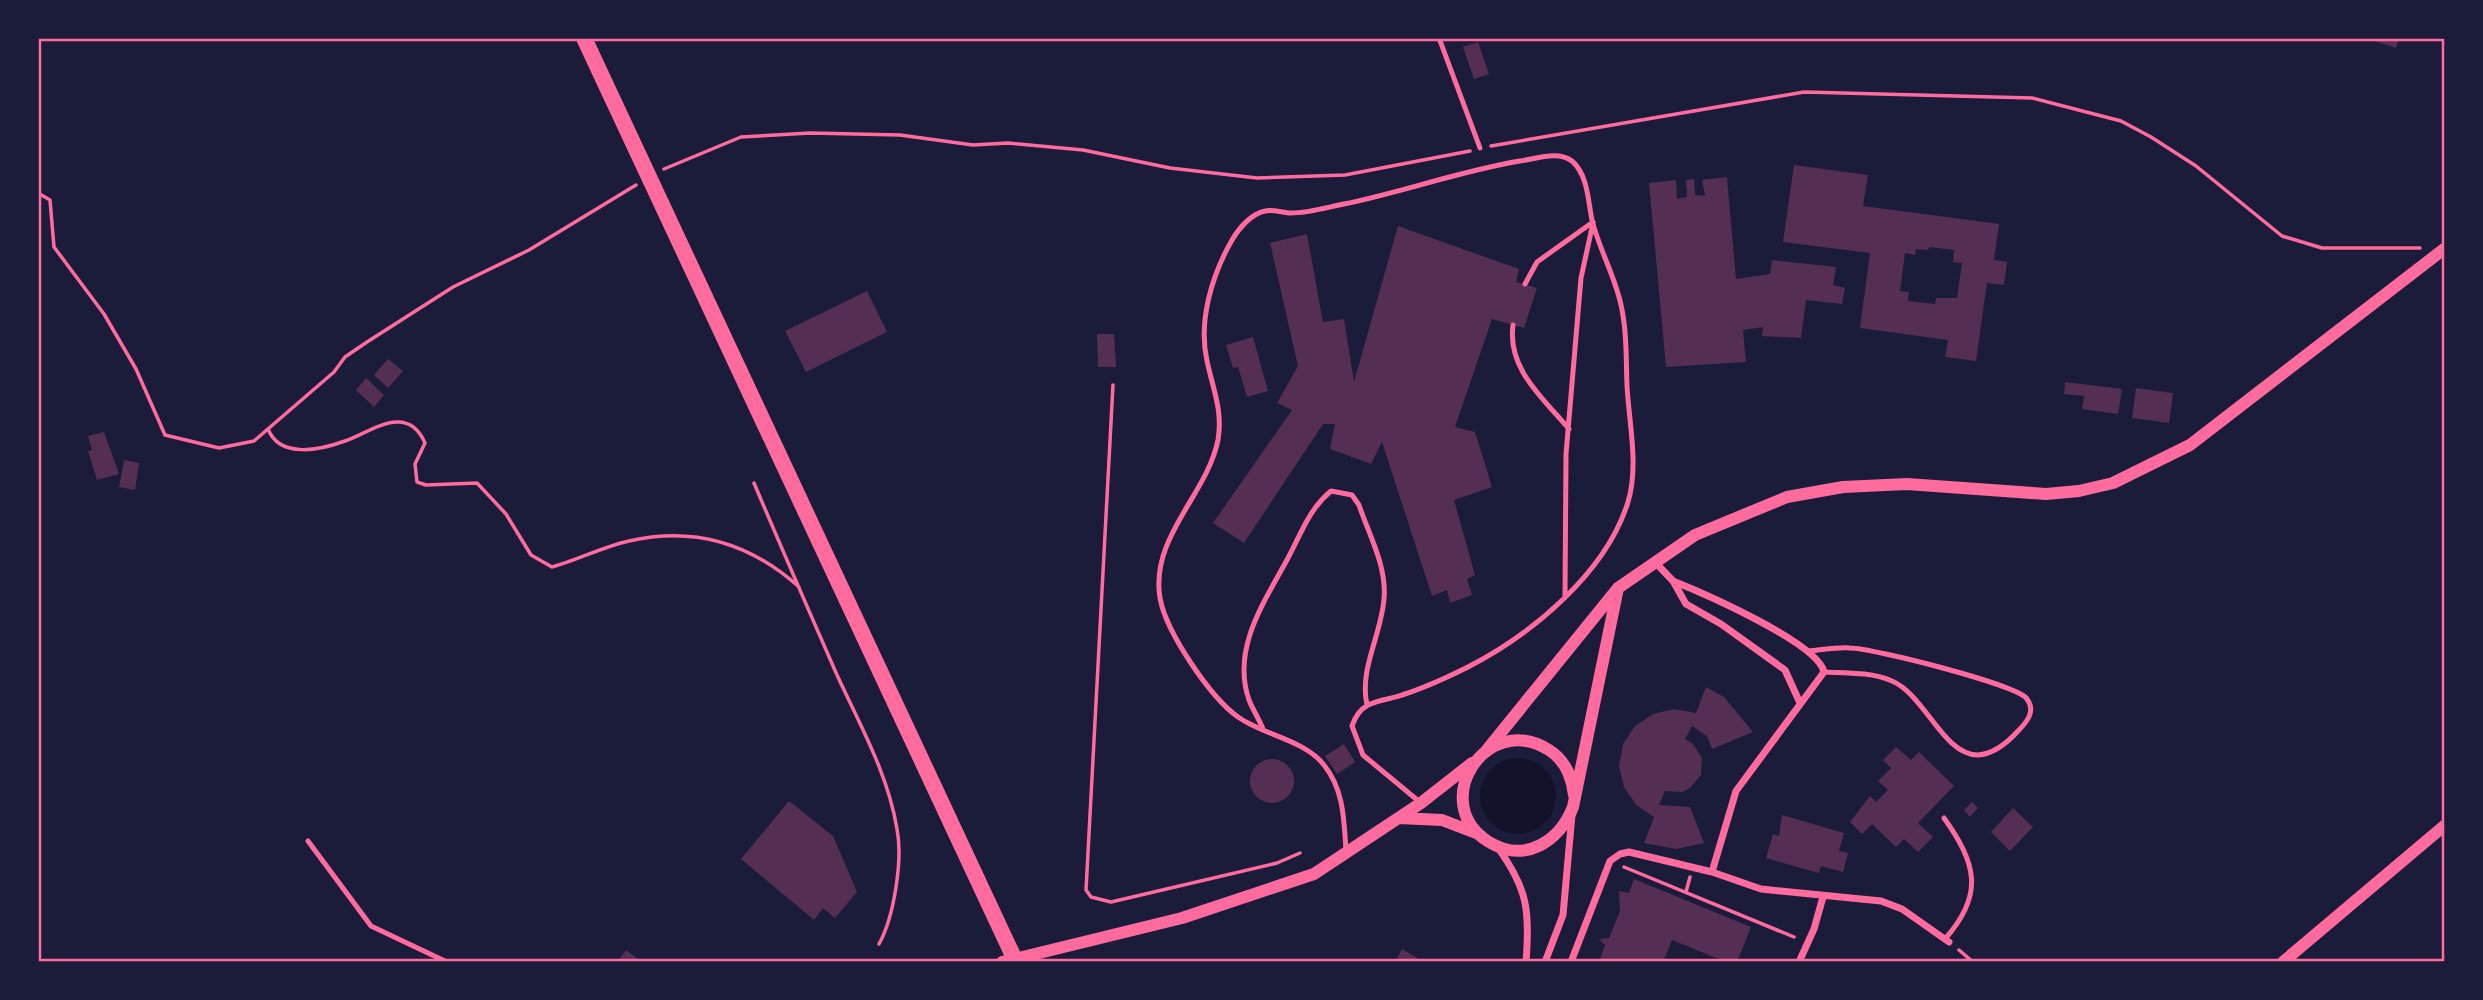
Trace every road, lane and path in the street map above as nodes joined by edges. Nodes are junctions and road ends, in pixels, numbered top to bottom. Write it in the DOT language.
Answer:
graph roads {
  1 [pos="584,38"];
  2 [pos="1439,38"];
  3 [pos="1480,148"];
  4 [pos="656,174"];
  5 [pos="651,185"];
  6 [pos="38,192"];
  7 [pos="1593,222"];
  8 [pos="2439,248"];
  9 [pos="1525,284"];
  10 [pos="1513,325"];
  11 [pos="1113,385"];
  12 [pos="268,429"];
  13 [pos="1569,429"];
  14 [pos="754,483"];
  15 [pos="1654,561"];
  16 [pos="1673,581"];
  17 [pos="799,587"];
  18 [pos="1618,588"];
  19 [pos="1565,596"];
  20 [pos="1808,651"];
  21 [pos="1824,672"];
  22 [pos="1800,703"];
  23 [pos="1367,705"];
  24 [pos="1263,729"];
  25 [pos="1481,755"];
  26 [pos="1573,801"];
  27 [pos="1421,803"];
  28 [pos="1398,818"];
  29 [pos="1944,818"];
  30 [pos="2445,825"];
  31 [pos="1478,833"];
  32 [pos="308,841"];
  33 [pos="1498,847"];
  34 [pos="1300,853"];
  35 [pos="1346,854"];
  36 [pos="1610,861"];
  37 [pos="1712,872"];
  38 [pos="1823,897"];
  39 [pos="1794,937"];
  40 [pos="1947,941"];
  41 [pos="879,944"];
  42 [pos="447,961"];
  43 [pos="1002,961"];
  44 [pos="1016,961"];
  45 [pos="1526,961"];
  46 [pos="1545,961"];
  47 [pos="1572,961"];
  48 [pos="1799,961"];
  49 [pos="1973,961"];
  50 [pos="2283,961"];
  1 -- 5 [label="main road"];
  2 -- 3 [label="lane"];
  3 -- 4 [label="path"];
  3 -- 8 [label="path"];
  5 -- 12 [label="path"];
  5 -- 44 [label="main road"];
  6 -- 12 [label="path"];
  7 -- 9 [label="lane"];
  7 -- 13 [label="lane"];
  7 -- 19 [label="lane"];
  7 -- 24 [label="lane"];
  8 -- 15 [label="street"];
  10 -- 13 [label="lane"];
  11 -- 34 [label="path"];
  12 -- 17 [label="path"];
  13 -- 19 [label="lane"];
  14 -- 17 [label="path"];
  15 -- 16 [label="street"];
  15 -- 18 [label="street"];
  16 -- 20 [label="street"];
  16 -- 22 [label="street"];
  17 -- 41 [label="path"];
  18 -- 25 [label="street"];
  18 -- 26 [label="street"];
  19 -- 23 [label="lane"];
  20 -- 21 [label="street"];
  20 -- 21 [label="lane"];
  21 -- 22 [label="street"];
  22 -- 37 [label="street"];
  23 -- 24 [label="lane"];
  23 -- 27 [label="lane"];
  24 -- 35 [label="lane"];
  25 -- 26 [label="street"];
  25 -- 27 [label="street"];
  25 -- 31 [label="street"];
  26 -- 33 [label="street"];
  26 -- 46 [label="street"];
  27 -- 28 [label="street"];
  28 -- 31 [label="street"];
  28 -- 35 [label="street"];
  29 -- 40 [label="lane"];
  30 -- 50 [label="street"];
  31 -- 33 [label="street"];
  32 -- 42 [label="lane"];
  33 -- 45 [label="street"];
  35 -- 43 [label="street"];
  36 -- 37 [label="street"];
  36 -- 39 [label="path"];
  36 -- 47 [label="street"];
  37 -- 38 [label="street"];
  38 -- 40 [label="street"];
  38 -- 48 [label="street"];
  40 -- 49 [label="path"];
}
